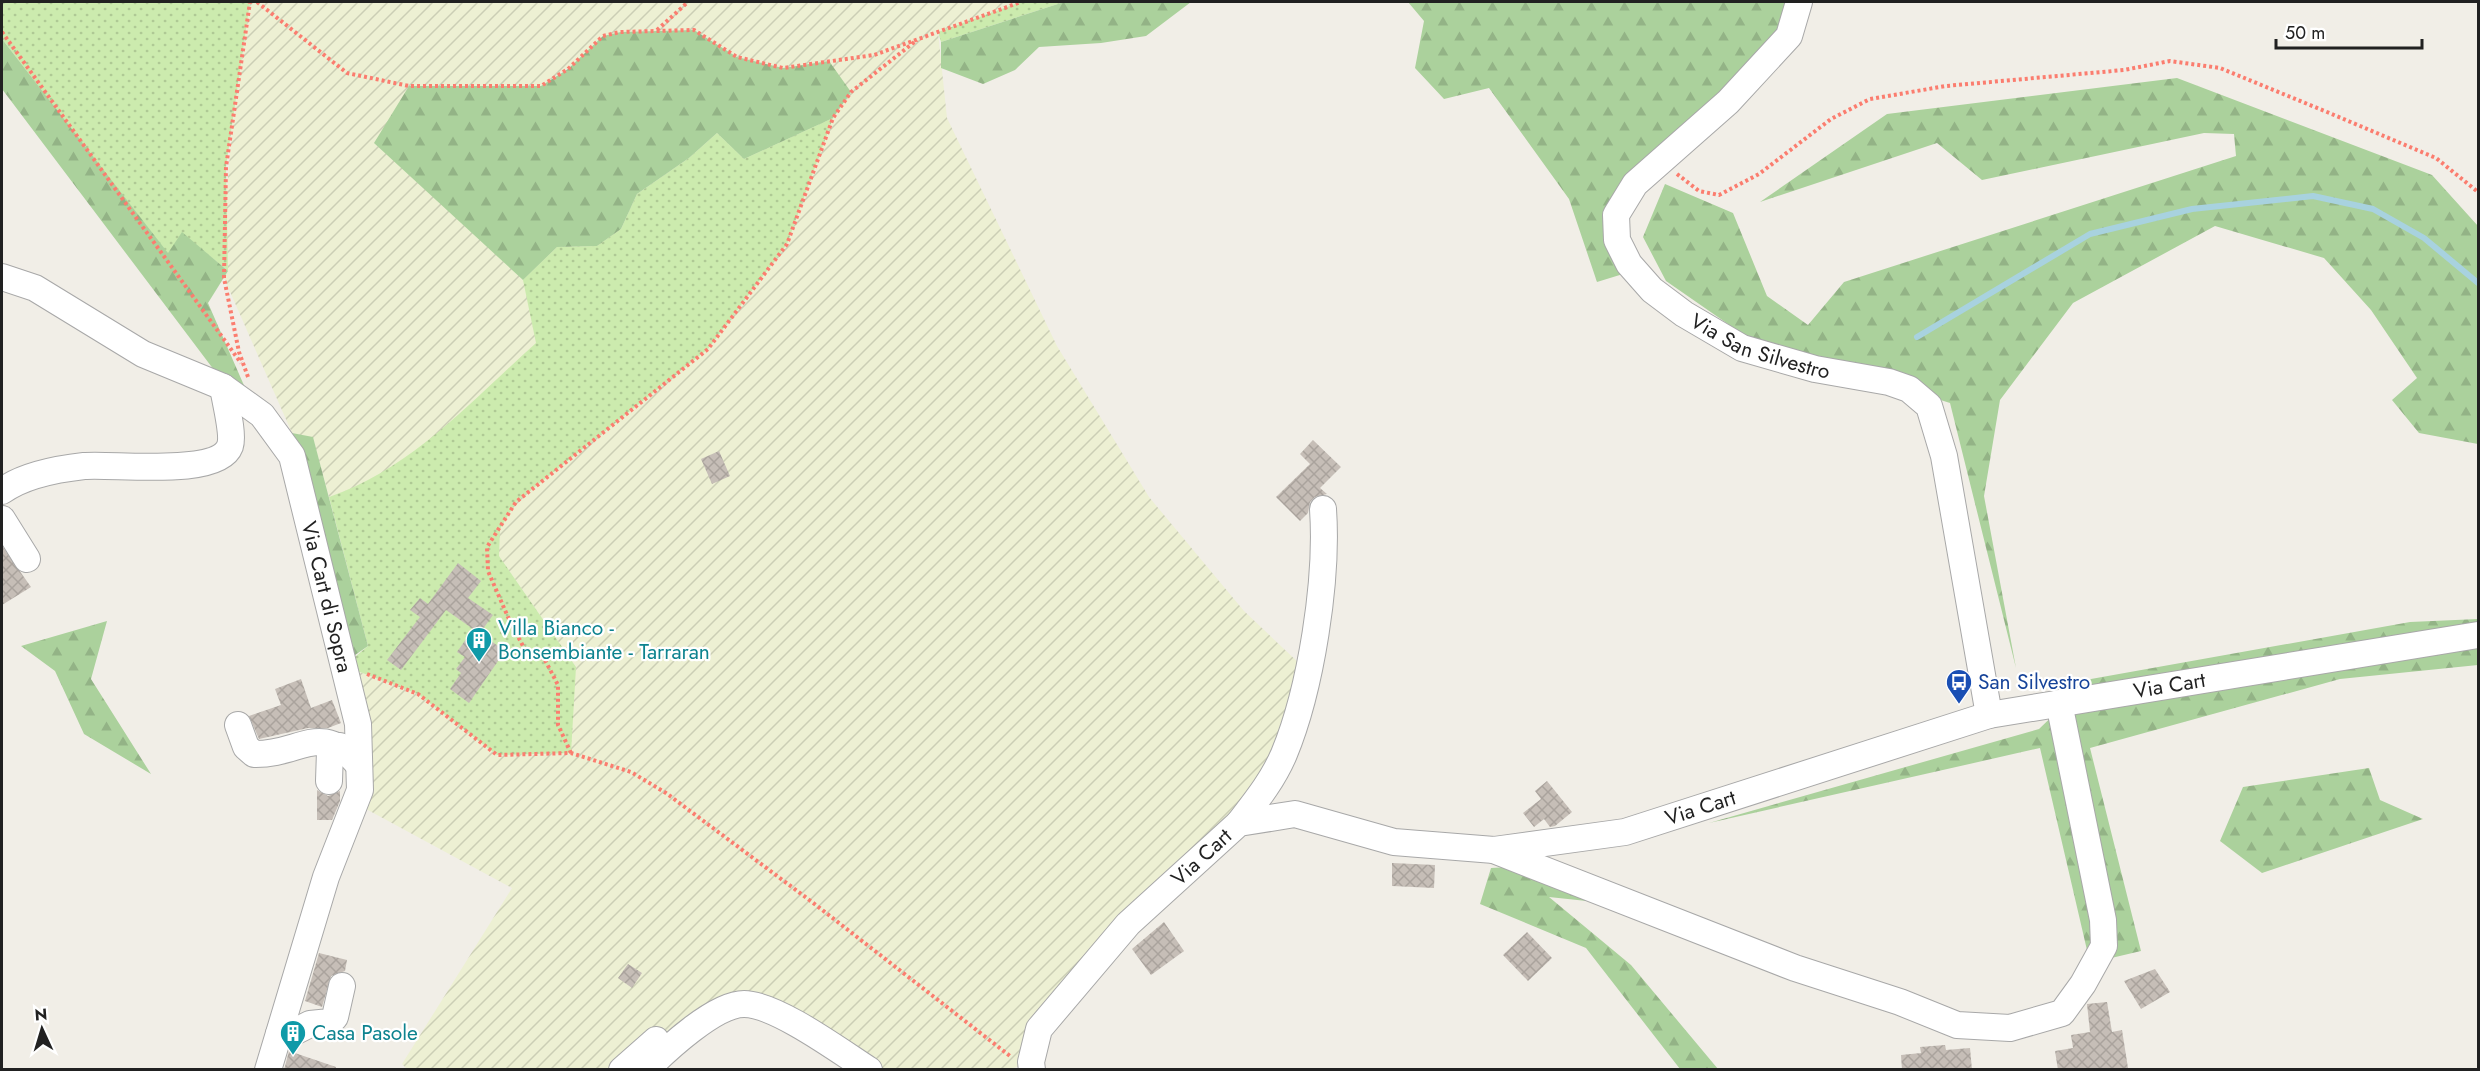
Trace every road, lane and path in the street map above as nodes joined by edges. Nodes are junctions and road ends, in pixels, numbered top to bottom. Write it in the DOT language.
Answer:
graph roads {
  1 [pos="250,2"];
  2 [pos="257,2"];
  3 [pos="688,2"];
  4 [pos="1021,2"];
  5 [pos="1798,2"];
  6 [pos="656,31"];
  7 [pos="2,32"];
  8 [pos="917,40"];
  9 [pos="1662,159"];
  10 [pos="2478,192"];
  11 [pos="2,277"];
  12 [pos="245,368"];
  13 [pos="223,387"];
  14 [pos="262,415"];
  15 [pos="2,491"];
  16 [pos="1323,509"];
  17 [pos="2,519"];
  18 [pos="27,560"];
  19 [pos="2478,635"];
  20 [pos="344,666"];
  21 [pos="2059,703"];
  22 [pos="1989,715"];
  23 [pos="238,725"];
  24 [pos="340,747"];
  25 [pos="571,753"];
  26 [pos="359,765"];
  27 [pos="328,782"];
  28 [pos="1239,823"];
  29 [pos="1494,850"];
  30 [pos="342,986"];
  31 [pos="744,1004"];
  32 [pos="279,1034"];
  33 [pos="1024,1067"];
  34 [pos="268,1070"];
  35 [pos="622,1070"];
  36 [pos="646,1070"];
  37 [pos="869,1070"];
  1 -- 12 [label="path"];
  2 -- 6 [label="path"];
  3 -- 6 [label="path"];
  4 -- 8 [label="path"];
  5 -- 9 [label="street, Via San Silvestro"];
  6 -- 8 [label="path"];
  7 -- 12 [label="path"];
  8 -- 25 [label="path"];
  9 -- 10 [label="path"];
  9 -- 22 [label="street, Via San Silvestro"];
  11 -- 13 [label="street, Via Cart di Sopra"];
  12 -- 14 [label="path"];
  13 -- 14 [label="street, Via Cart di Sopra"];
  13 -- 15 [label="street"];
  14 -- 20 [label="street, Via Cart di Sopra"];
  16 -- 28 [label="street"];
  17 -- 18 [label="street"];
  19 -- 21 [label="street, Via Cart"];
  20 -- 25 [label="path"];
  20 -- 26 [label="street, Via Cart di Sopra"];
  21 -- 22 [label="street, Via Cart"];
  21 -- 29 [label="street"];
  22 -- 29 [label="street, Via Cart"];
  23 -- 24 [label="street"];
  24 -- 26 [label="street"];
  24 -- 27 [label="street"];
  25 -- 33 [label="path"];
  26 -- 32 [label="street, Via Cart di Sopra"];
  28 -- 29 [label="street, Via Cart"];
  28 -- 33 [label="street, Via Cart"];
  30 -- 32 [label="street"];
  31 -- 35 [label="street"];
  31 -- 36 [label="street"];
  31 -- 37 [label="street"];
  32 -- 34 [label="street, Via Cart di Sopra"];
}
